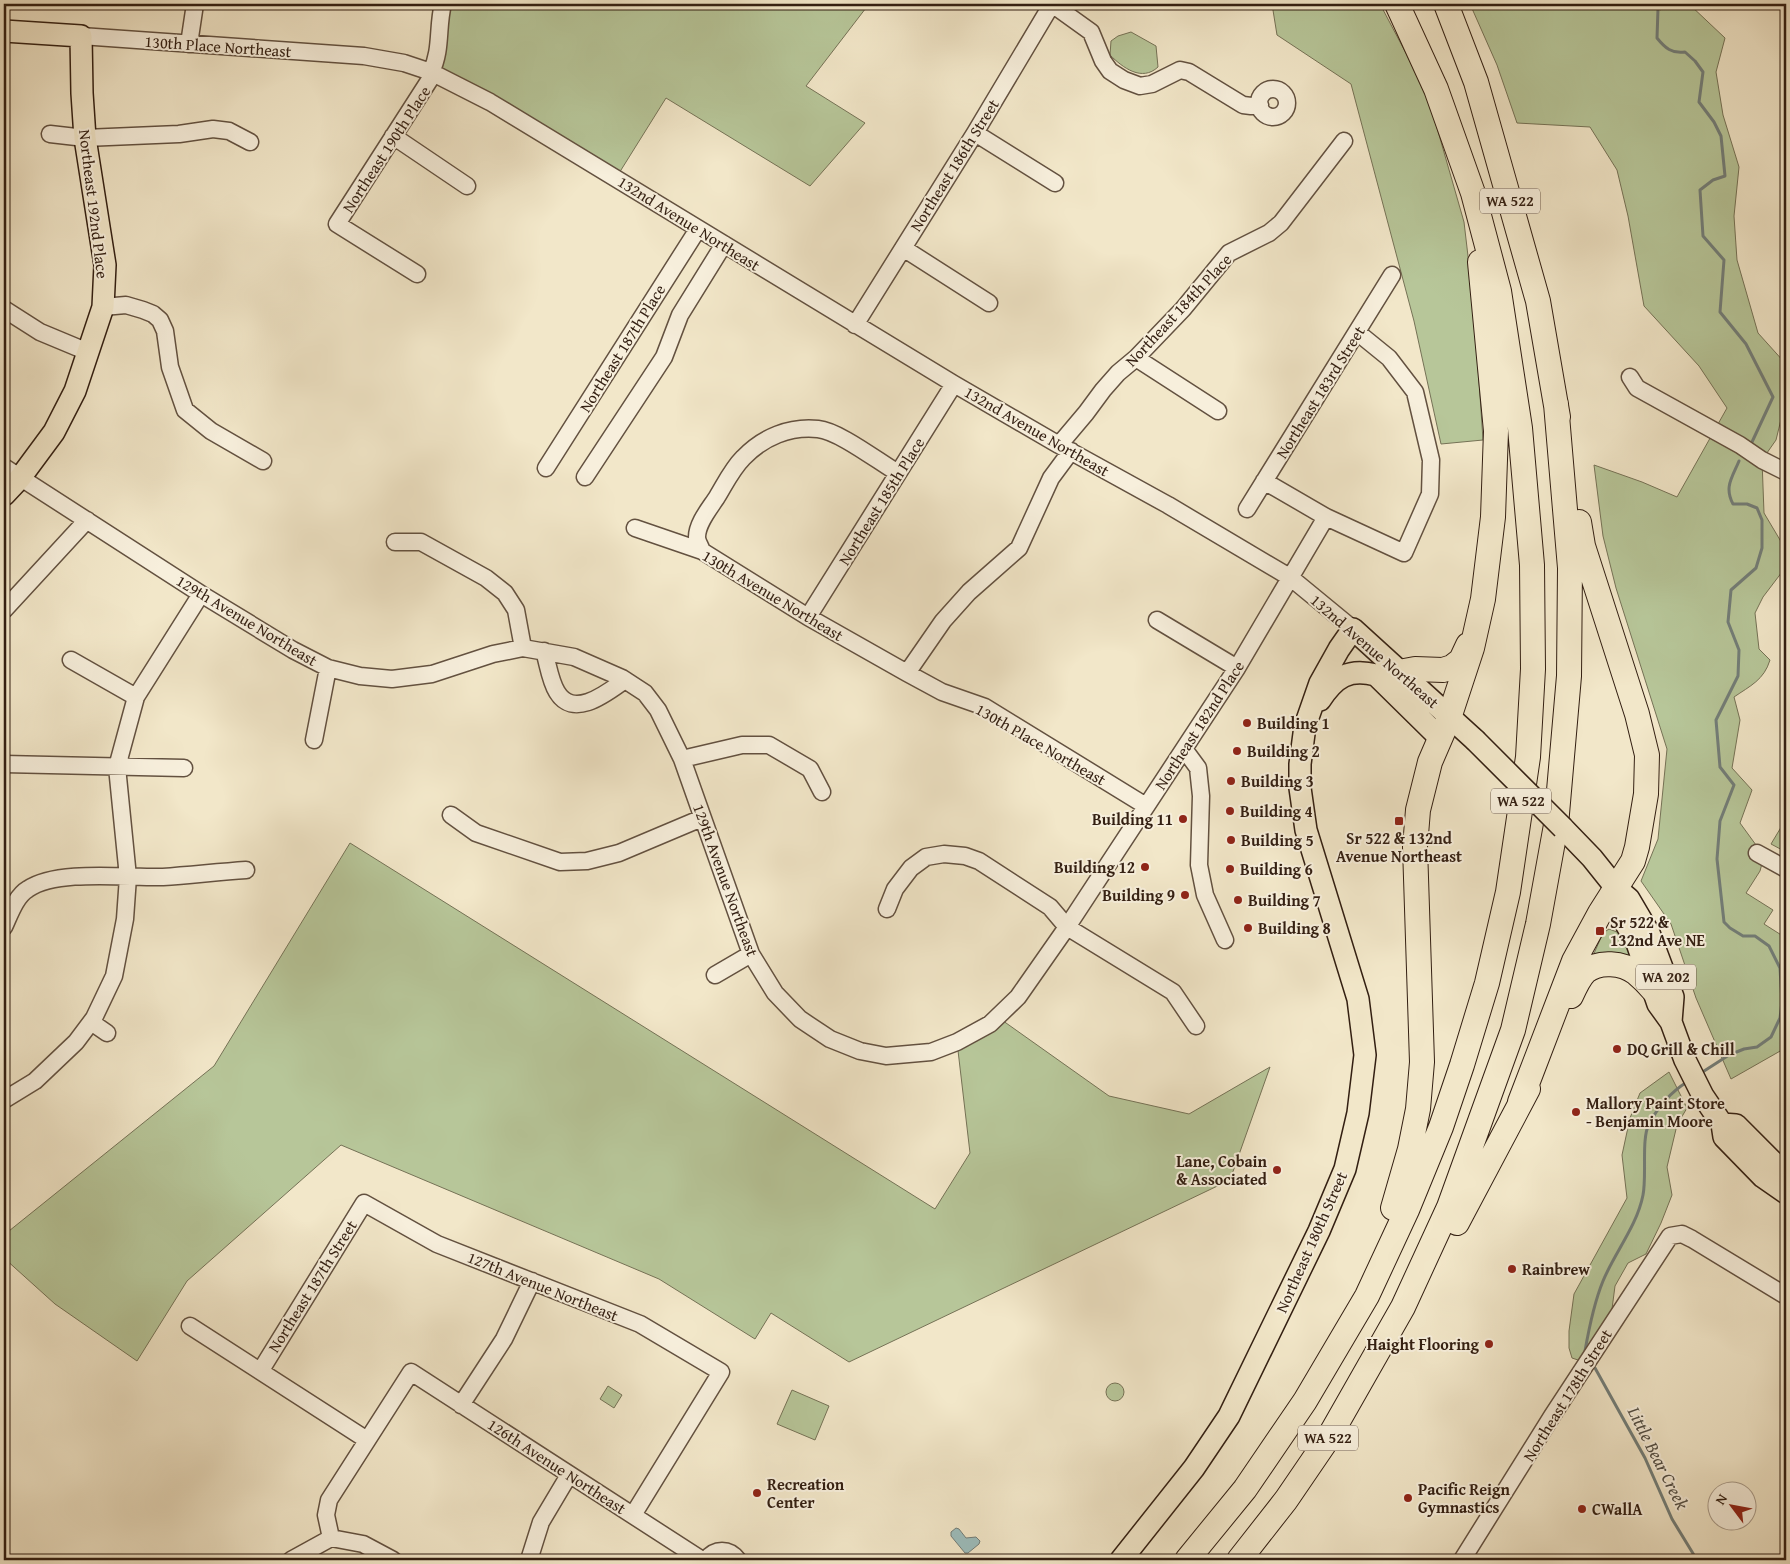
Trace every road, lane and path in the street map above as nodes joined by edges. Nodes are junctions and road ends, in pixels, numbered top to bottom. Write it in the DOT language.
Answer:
graph roads {
  1 [pos="195,4"];
  2 [pos="443,4"];
  3 [pos="1052,4"];
  4 [pos="1397,4"];
  5 [pos="1446,4"];
  6 [pos="4,31"];
  7 [pos="81,36"];
  8 [pos="189,44"];
  9 [pos="432,73"];
  10 [pos="1260,105"];
  11 [pos="975,133"];
  12 [pos="50,134"];
  13 [pos="393,136"];
  14 [pos="85,138"];
  15 [pos="1344,141"];
  16 [pos="250,142"];
  17 [pos="1056,183"];
  18 [pos="467,186"];
  19 [pos="1473,193"];
  20 [pos="698,229"];
  21 [pos="724,244"];
  22 [pos="903,248"];
  23 [pos="417,274"];
  24 [pos="1392,275"];
  25 [pos="989,303"];
  26 [pos="103,307"];
  27 [pos="4,309"];
  28 [pos="855,325"];
  29 [pos="1357,332"];
  30 [pos="88,352"];
  31 [pos="1136,358"];
  32 [pos="1630,377"];
  33 [pos="954,384"];
  34 [pos="1556,404"];
  35 [pos="1218,411"];
  36 [pos="1065,448"];
  37 [pos="263,461"];
  38 [pos="546,468"];
  39 [pos="1786,472"];
  40 [pos="12,473"];
  41 [pos="898,473"];
  42 [pos="585,477"];
  43 [pos="1264,481"];
  44 [pos="4,495"];
  45 [pos="1247,509"];
  46 [pos="1326,517"];
  47 [pos="86,520"];
  48 [pos="635,528"];
  49 [pos="395,542"];
  50 [pos="702,552"];
  51 [pos="1291,578"];
  52 [pos="201,594"];
  53 [pos="4,610"];
  54 [pos="808,618"];
  55 [pos="1156,620"];
  56 [pos="1353,630"];
  57 [pos="1476,630"];
  58 [pos="523,648"];
  59 [pos="544,651"];
  60 [pos="71,660"];
  61 [pos="328,668"];
  62 [pos="1237,668"];
  63 [pos="1399,672"];
  64 [pos="907,673"];
  65 [pos="625,680"];
  66 [pos="136,697"];
  67 [pos="1305,726"];
  68 [pos="1445,728"];
  69 [pos="314,740"];
  70 [pos="1184,748"];
  71 [pos="682,759"];
  72 [pos="4,764"];
  73 [pos="117,767"];
  74 [pos="184,768"];
  75 [pos="822,792"];
  76 [pos="1146,806"];
  77 [pos="451,815"];
  78 [pos="702,818"];
  79 [pos="1757,853"];
  80 [pos="1786,869"];
  81 [pos="246,870"];
  82 [pos="128,877"];
  83 [pos="1616,888"];
  84 [pos="887,909"];
  85 [pos="4,927"];
  86 [pos="1067,927"];
  87 [pos="1225,940"];
  88 [pos="751,954"];
  89 [pos="715,975"];
  90 [pos="1653,990"];
  91 [pos="91,1022"];
  92 [pos="1672,1022"];
  93 [pos="1196,1026"];
  94 [pos="107,1033"];
  95 [pos="976,1033"];
  96 [pos="4,1100"];
  97 [pos="1520,1102"];
  98 [pos="1722,1124"];
  99 [pos="1786,1172"];
  100 [pos="1786,1193"];
  101 [pos="364,1203"];
  102 [pos="532,1281"];
  103 [pos="1786,1296"];
  104 [pos="1404,1307"];
  105 [pos="190,1326"];
  106 [pos="261,1370"];
  107 [pos="1319,1376"];
  108 [pos="461,1405"];
  109 [pos="367,1440"];
  110 [pos="569,1475"];
  111 [pos="633,1515"];
  112 [pos="331,1538"];
  113 [pos="291,1560"];
  114 [pos="393,1560"];
  115 [pos="529,1560"];
  116 [pos="704,1560"];
  117 [pos="738,1560"];
  118 [pos="1122,1560"];
  119 [pos="1187,1560"];
  120 [pos="1239,1560"];
  121 [pos="1462,1560"];
  1 -- 8 [label="street"];
  2 -- 9 [label="street, Northeast 190th Place"];
  3 -- 10 [label="street"];
  3 -- 11 [label="street, Northeast 186th Street"];
  4 -- 19 [label="highway, WA 522"];
  5 -- 34 [label="highway, WA 522"];
  6 -- 7 [label="main road, 130th Place Northeast"];
  7 -- 8 [label="street, 130th Place Northeast"];
  7 -- 14 [label="main road, Northeast 192nd Place"];
  8 -- 9 [label="street, 130th Place Northeast"];
  9 -- 13 [label="street, Northeast 190th Place"];
  9 -- 20 [label="street, 132nd Avenue Northeast"];
  11 -- 17 [label="street"];
  11 -- 22 [label="street, Northeast 186th Street"];
  12 -- 14 [label="street"];
  13 -- 18 [label="street"];
  13 -- 23 [label="street, Northeast 190th Place"];
  14 -- 16 [label="street"];
  14 -- 26 [label="main road, Northeast 192nd Place"];
  15 -- 31 [label="street, Northeast 184th Place"];
  19 -- 57 [label="highway"];
  19 -- 107 [label="highway, WA 522"];
  20 -- 21 [label="street, 132nd Avenue Northeast"];
  20 -- 38 [label="street, Northeast 187th Place"];
  21 -- 28 [label="street, 132nd Avenue Northeast"];
  21 -- 42 [label="street"];
  22 -- 25 [label="street"];
  22 -- 28 [label="street, Northeast 186th Street"];
  24 -- 29 [label="street, Northeast 183rd Street"];
  26 -- 30 [label="main road, Northeast 192nd Place"];
  26 -- 37 [label="street"];
  27 -- 30 [label="street"];
  28 -- 33 [label="street, 132nd Avenue Northeast"];
  29 -- 43 [label="street, Northeast 183rd Street"];
  29 -- 46 [label="street"];
  30 -- 40 [label="main road, Northeast 192nd Place"];
  31 -- 35 [label="street"];
  31 -- 36 [label="street, Northeast 184th Place"];
  32 -- 39 [label="street"];
  33 -- 36 [label="street, 132nd Avenue Northeast"];
  33 -- 41 [label="street, Northeast 185th Place"];
  34 -- 83 [label="highway"];
  34 -- 104 [label="highway, WA 522"];
  36 -- 51 [label="street, 132nd Avenue Northeast"];
  36 -- 64 [label="street, Northeast 184th Place"];
  40 -- 44 [label="main road, Northeast 192nd Place"];
  40 -- 47 [label="street, 129th Avenue Northeast"];
  41 -- 50 [label="street"];
  41 -- 54 [label="street, Northeast 185th Place"];
  43 -- 45 [label="street, Northeast 183rd Street"];
  43 -- 46 [label="street"];
  46 -- 51 [label="street, Northeast 182nd Place"];
  47 -- 52 [label="street, 129th Avenue Northeast"];
  47 -- 53 [label="street"];
  48 -- 50 [label="street, 130th Avenue Northeast"];
  49 -- 58 [label="street"];
  50 -- 54 [label="street, 130th Avenue Northeast"];
  51 -- 56 [label="street, 132nd Avenue Northeast"];
  51 -- 62 [label="street, Northeast 182nd Place"];
  52 -- 61 [label="street, 129th Avenue Northeast"];
  52 -- 66 [label="street"];
  54 -- 64 [label="street, 130th Avenue Northeast"];
  55 -- 62 [label="street"];
  56 -- 63 [label="main road, 132nd Avenue Northeast"];
  56 -- 67 [label="main road, Northeast 180th Street"];
  57 -- 63 [label="highway"];
  57 -- 68 [label="highway"];
  58 -- 59 [label="street, 129th Avenue Northeast"];
  58 -- 61 [label="street, 129th Avenue Northeast"];
  59 -- 65 [label="street, 129th Avenue Northeast"];
  59 -- 65 [label="street"];
  60 -- 66 [label="street"];
  61 -- 69 [label="street"];
  62 -- 70 [label="street, Northeast 182nd Place"];
  63 -- 68 [label="main road, 132nd Avenue Northeast"];
  64 -- 76 [label="street, 130th Place Northeast"];
  65 -- 71 [label="street, 129th Avenue Northeast"];
  66 -- 73 [label="street"];
  67 -- 68 [label="main road"];
  67 -- 118 [label="main road, Northeast 180th Street"];
  68 -- 83 [label="main road, 132nd Avenue Northeast / WA 202, bridge"];
  68 -- 107 [label="highway"];
  70 -- 76 [label="street, Northeast 182nd Place"];
  70 -- 87 [label="street"];
  71 -- 75 [label="street"];
  71 -- 78 [label="street, 129th Avenue Northeast"];
  72 -- 73 [label="street"];
  73 -- 74 [label="street"];
  73 -- 82 [label="street"];
  76 -- 86 [label="street, Northeast 182nd Place"];
  77 -- 78 [label="street"];
  78 -- 88 [label="street, 129th Avenue Northeast"];
  79 -- 80 [label="street"];
  81 -- 82 [label="street"];
  82 -- 85 [label="street"];
  82 -- 91 [label="street"];
  83 -- 90 [label="main road, WA 202"];
  83 -- 92 [label="main road, WA 202"];
  83 -- 97 [label="highway"];
  84 -- 86 [label="street"];
  86 -- 93 [label="street"];
  86 -- 95 [label="street, Northeast 182nd Place"];
  88 -- 89 [label="street"];
  88 -- 95 [label="street, 129th Avenue Northeast"];
  90 -- 92 [label="main road, WA 202"];
  90 -- 97 [label="highway"];
  91 -- 94 [label="street"];
  91 -- 96 [label="street"];
  92 -- 98 [label="main road, WA 202"];
  97 -- 104 [label="highway"];
  98 -- 99 [label="main road"];
  98 -- 100 [label="main road, WA 202"];
  101 -- 102 [label="street, 127th Avenue Northeast"];
  101 -- 106 [label="street, Northeast 187th Street"];
  102 -- 108 [label="street"];
  102 -- 111 [label="street, 127th Avenue Northeast"];
  103 -- 121 [label="street, Northeast 178th Street"];
  104 -- 120 [label="highway, WA 522"];
  105 -- 106 [label="street"];
  106 -- 109 [label="street"];
  107 -- 119 [label="highway, WA 522"];
  108 -- 109 [label="street, 126th Avenue Northeast"];
  108 -- 110 [label="street, 126th Avenue Northeast"];
  109 -- 112 [label="street"];
  110 -- 111 [label="street, 126th Avenue Northeast"];
  110 -- 115 [label="street"];
  111 -- 116 [label="street, 126th Avenue Northeast"];
  112 -- 113 [label="street"];
  112 -- 114 [label="street"];
  116 -- 117 [label="street"];
}
